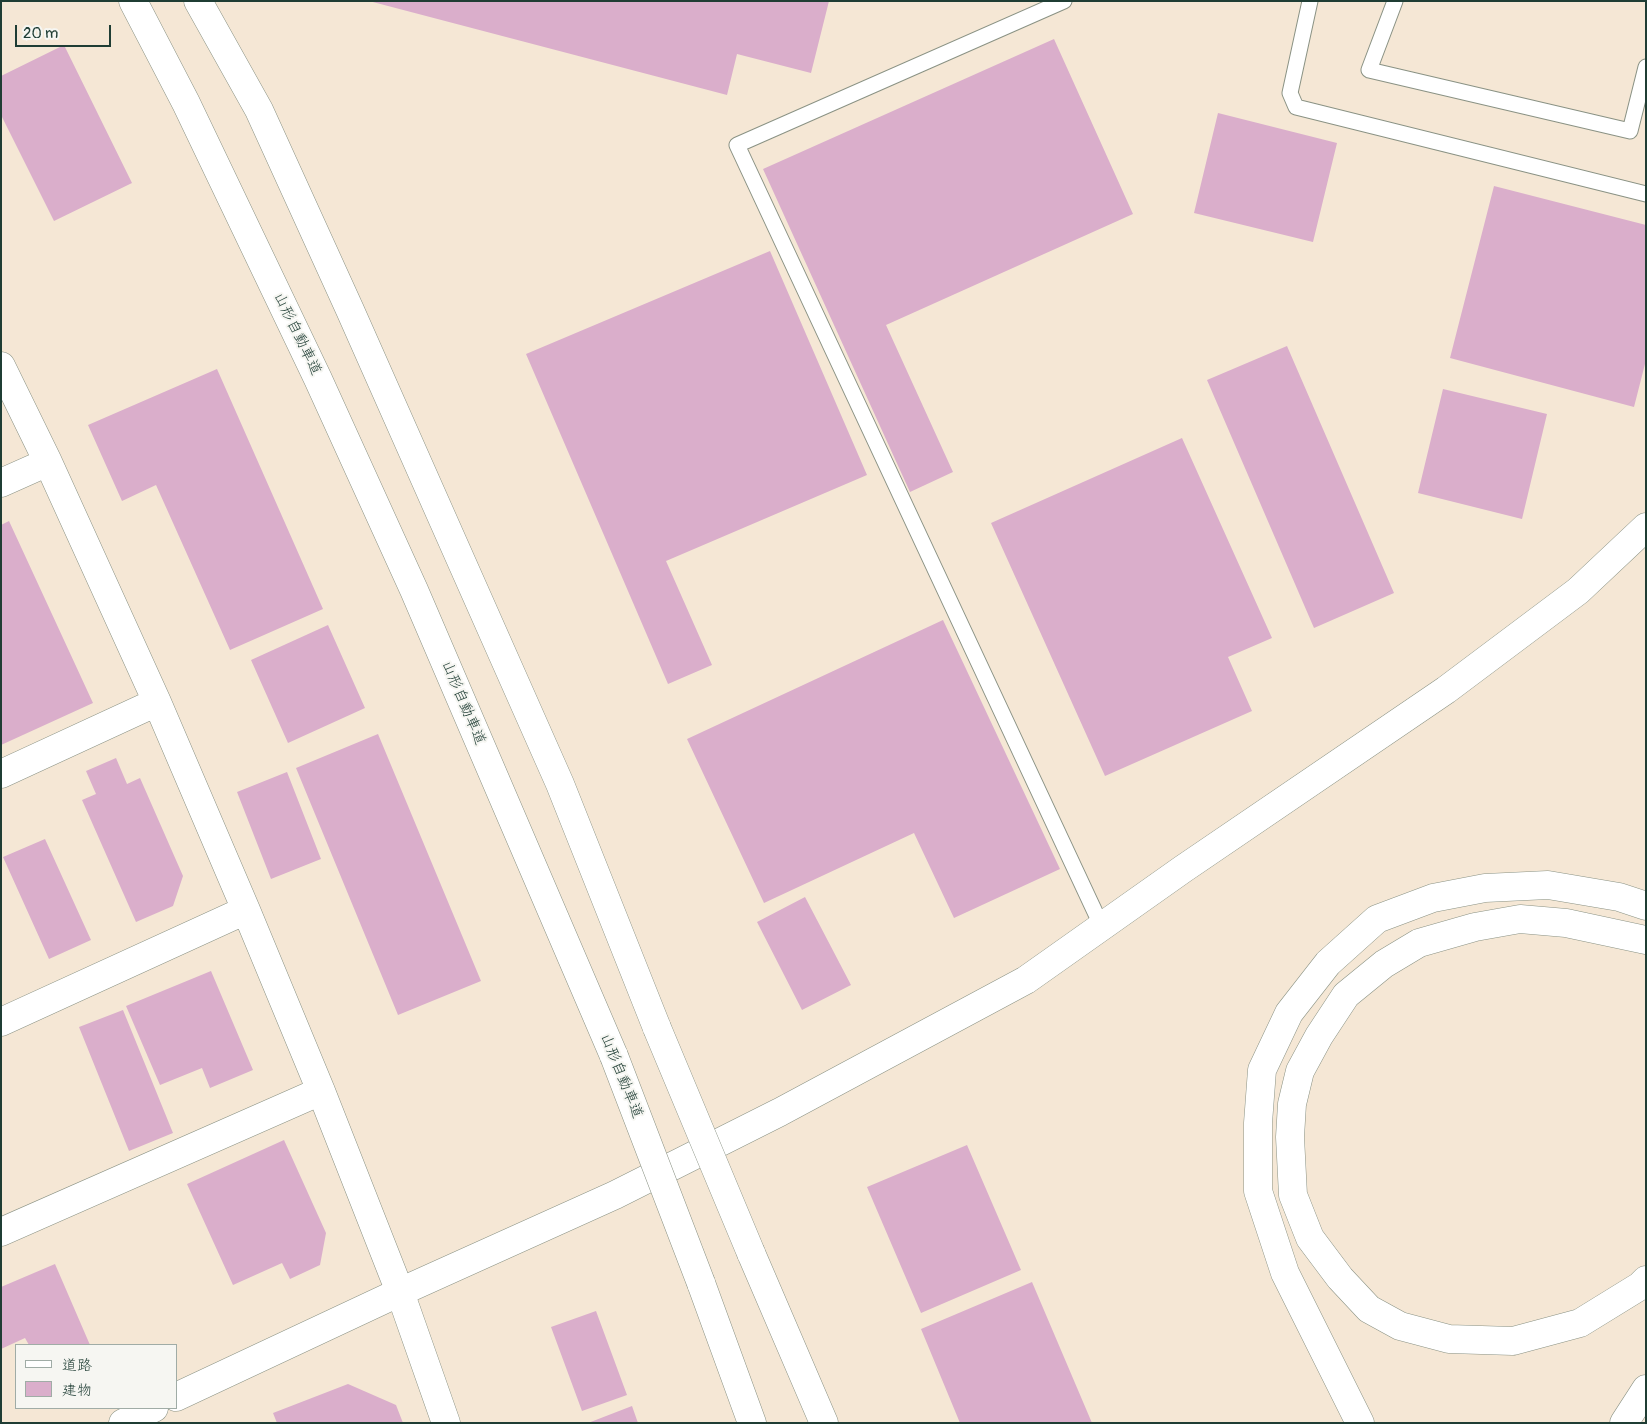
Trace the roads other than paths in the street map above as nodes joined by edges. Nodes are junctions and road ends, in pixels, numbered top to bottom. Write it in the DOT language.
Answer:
graph roads {
  1 [pos="133,1"];
  2 [pos="198,1"];
  3 [pos="1064,1"];
  4 [pos="1310,1"];
  5 [pos="1395,1"];
  6 [pos="1646,66"];
  7 [pos="1646,194"];
  8 [pos="1,366"];
  9 [pos="48,462"];
  10 [pos="1,483"];
  11 [pos="1646,527"];
  12 [pos="157,702"];
  13 [pos="1,774"];
  14 [pos="1646,906"];
  15 [pos="246,910"];
  16 [pos="1102,927"];
  17 [pos="1646,940"];
  18 [pos="1,1022"];
  19 [pos="322,1091"];
  20 [pos="1,1232"];
  21 [pos="752,1253"];
  22 [pos="1646,1280"];
  23 [pos="400,1292"];
  24 [pos="1646,1389"];
  25 [pos="178,1397"];
  26 [pos="152,1409"];
  27 [pos="123,1423"];
  28 [pos="446,1423"];
  29 [pos="752,1423"];
  30 [pos="811,1423"];
  31 [pos="824,1423"];
  32 [pos="1360,1423"];
  33 [pos="1624,1423"];
  1 -- 29 [label="main road, 山形自動車道, bridge"];
  2 -- 21 [label="main road, bridge"];
  3 -- 16 [label="lane"];
  4 -- 7 [label="lane"];
  5 -- 6 [label="lane"];
  8 -- 9 [label="main road"];
  9 -- 10 [label="main road"];
  9 -- 12 [label="main road"];
  11 -- 16 [label="main road"];
  12 -- 13 [label="main road"];
  12 -- 15 [label="main road"];
  14 -- 32 [label="main road"];
  15 -- 18 [label="main road"];
  15 -- 19 [label="main road"];
  16 -- 23 [label="main road"];
  17 -- 22 [label="main road"];
  19 -- 20 [label="main road"];
  19 -- 23 [label="main road"];
  21 -- 30 [label="main road"];
  21 -- 31 [label="main road"];
  23 -- 25 [label="main road"];
  23 -- 28 [label="main road"];
  24 -- 33 [label="main road"];
  26 -- 27 [label="main road"];
}
